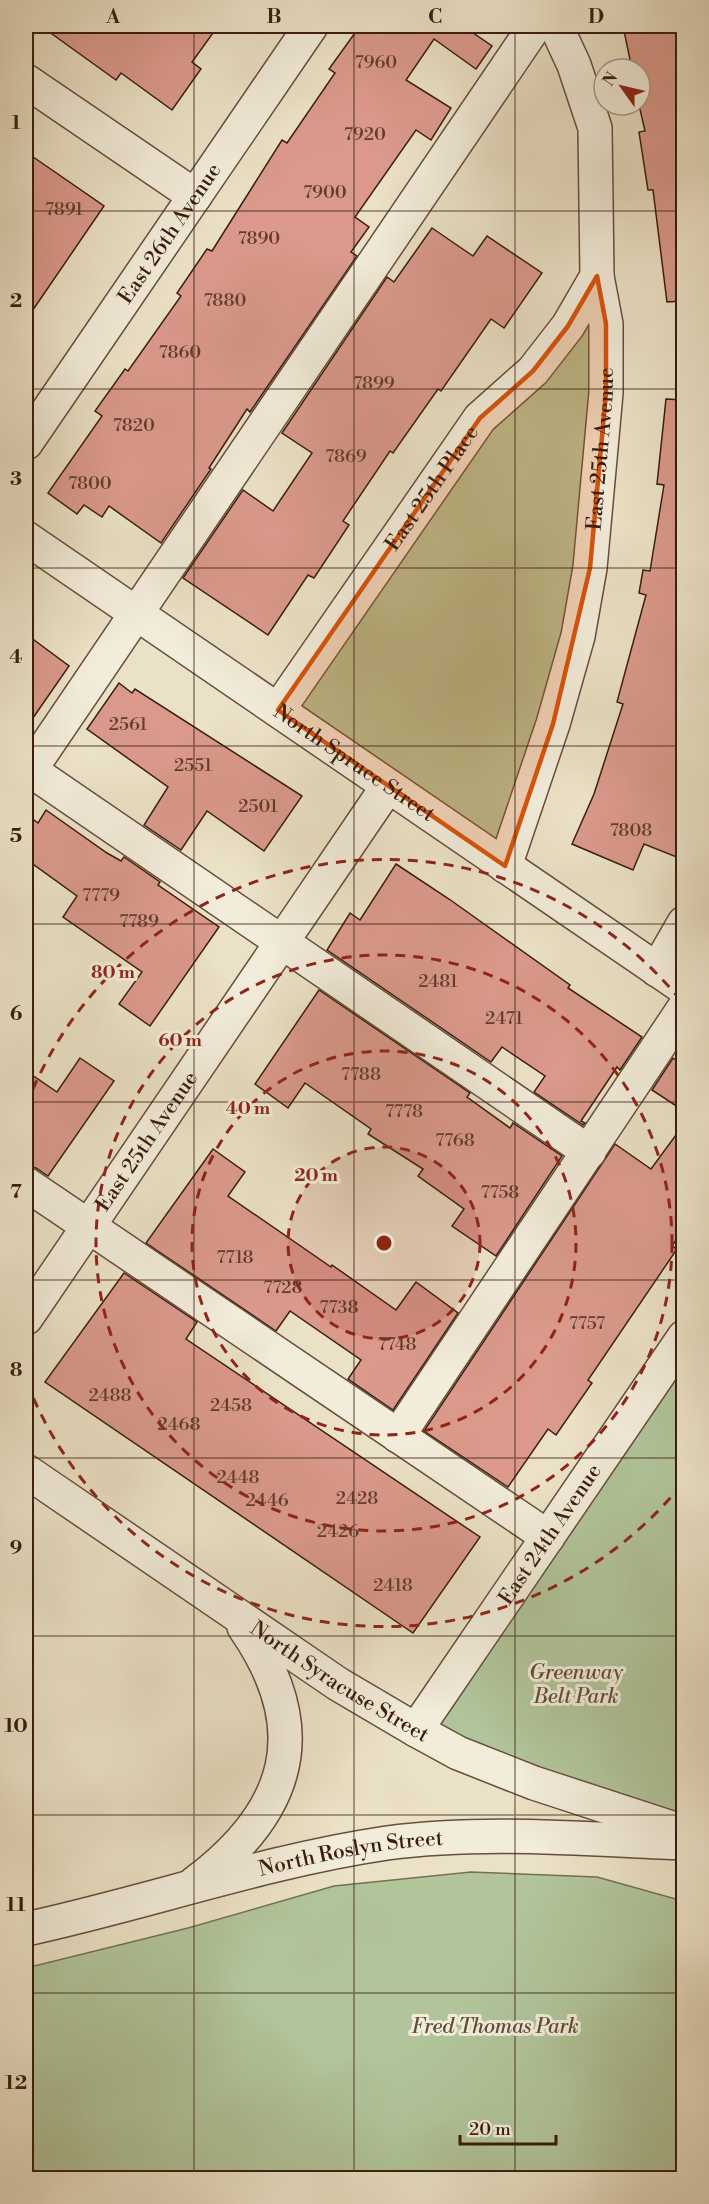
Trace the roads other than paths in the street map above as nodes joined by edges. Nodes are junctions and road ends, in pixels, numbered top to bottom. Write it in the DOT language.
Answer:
graph roads {
  1 [pos="535,26"];
  2 [pos="556,26"];
  3 [pos="300,29"];
  4 [pos="26,81"];
  5 [pos="195,196"];
  6 [pos="597,276"];
  7 [pos="26,442"];
  8 [pos="26,538"];
  9 [pos="136,614"];
  10 [pos="278,710"];
  11 [pos="28,773"];
  12 [pos="387,786"];
  13 [pos="505,866"];
  14 [pos="684,923"];
  15 [pos="282,940"];
  16 [pos="670,979"];
  17 [pos="684,1008"];
  18 [pos="590,1152"];
  19 [pos="26,1184"];
  20 [pos="87,1226"];
  21 [pos="26,1318"];
  22 [pos="684,1337"];
  23 [pos="398,1436"];
  24 [pos="26,1471"];
  25 [pos="548,1537"];
  26 [pos="236,1615"];
  27 [pos="416,1730"];
  28 [pos="684,1833"];
  29 [pos="684,1843"];
  30 [pos="184,1891"];
  31 [pos="26,1929"];
  1 -- 9 [label="street"];
  2 -- 6 [label="street, East 25th Avenue"];
  3 -- 5 [label="street, East 26th Avenue"];
  4 -- 5 [label="street"];
  5 -- 7 [label="street, East 26th Avenue"];
  6 -- 10 [label="street, East 25th Place"];
  6 -- 13 [label="street, East 25th Avenue"];
  8 -- 9 [label="street, North Spruce Street"];
  9 -- 10 [label="street, North Spruce Street"];
  9 -- 11 [label="street"];
  10 -- 12 [label="street, North Spruce Street"];
  11 -- 15 [label="street"];
  12 -- 13 [label="street, North Spruce Street"];
  12 -- 15 [label="street, East 25th Avenue"];
  13 -- 16 [label="street, North Spruce Street"];
  14 -- 16 [label="street"];
  15 -- 18 [label="street"];
  15 -- 20 [label="street, East 25th Avenue"];
  17 -- 18 [label="street"];
  18 -- 23 [label="street"];
  19 -- 20 [label="street"];
  20 -- 21 [label="street, East 25th Avenue"];
  20 -- 23 [label="street"];
  22 -- 25 [label="street, East 24th Avenue"];
  23 -- 25 [label="street"];
  24 -- 26 [label="street, North Syracuse Street"];
  25 -- 27 [label="street, East 24th Avenue"];
  26 -- 27 [label="street, North Syracuse Street"];
  26 -- 30 [label="street"];
  27 -- 28 [label="street, North Syracuse Street"];
  29 -- 30 [label="street, North Roslyn Street"];
  30 -- 31 [label="street, North Roslyn Street"];
}
